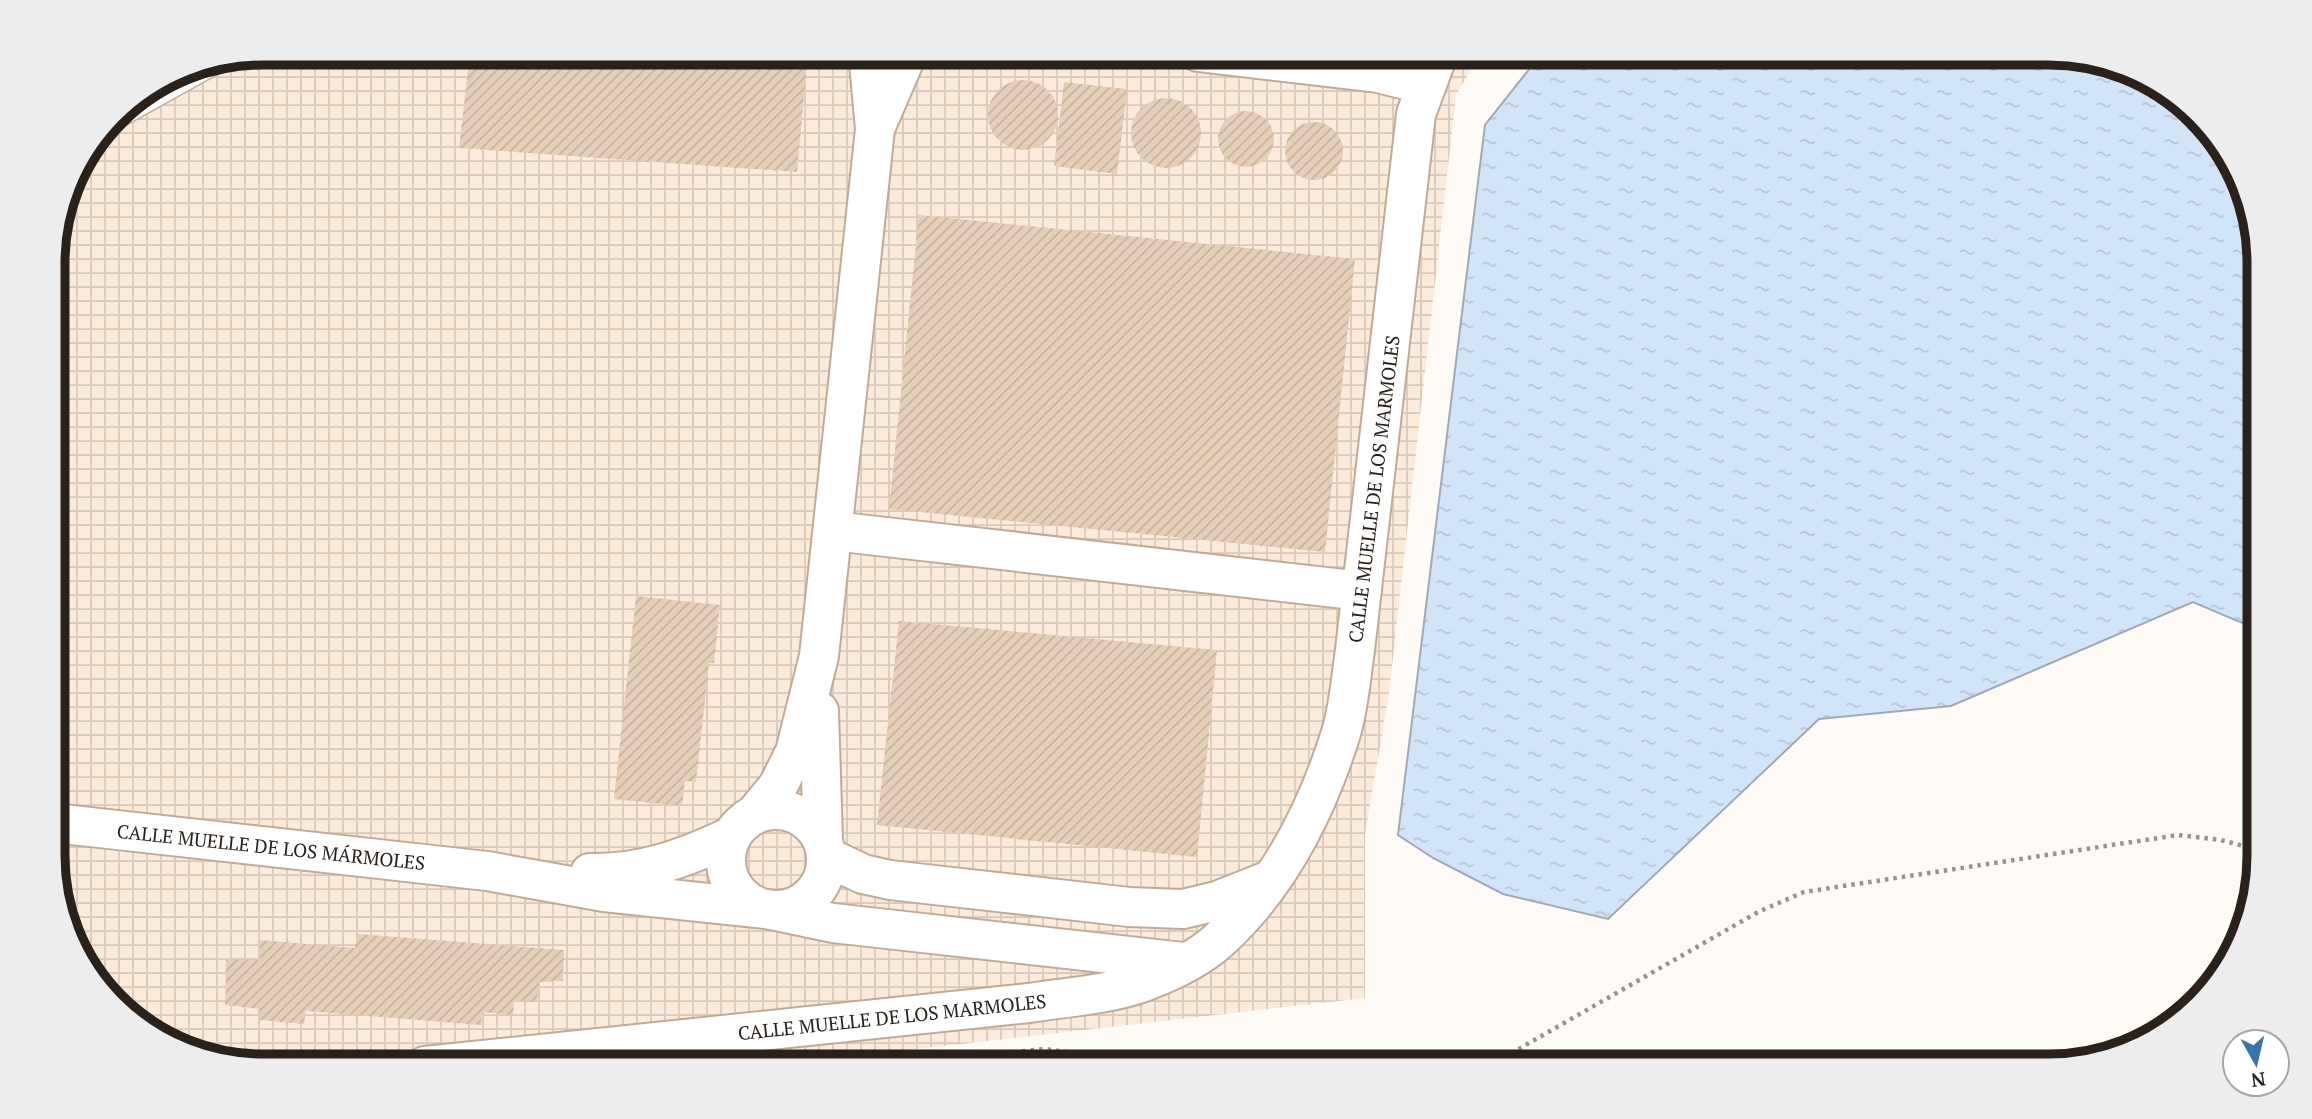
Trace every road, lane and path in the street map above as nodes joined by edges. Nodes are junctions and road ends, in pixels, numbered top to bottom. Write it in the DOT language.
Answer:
graph roads {
  1 [pos="869,65"];
  2 [pos="902,65"];
  3 [pos="1309,65"];
  4 [pos="1432,69"];
  5 [pos="875,129"];
  6 [pos="833,531"];
  7 [pos="1362,591"];
  8 [pos="819,656"];
  9 [pos="65,824"];
  10 [pos="744,825"];
  11 [pos="2247,847"];
  12 [pos="825,849"];
  13 [pos="487,871"];
  14 [pos="1272,879"];
  15 [pos="766,909"];
  16 [pos="1186,962"];
  17 [pos="540,1054"];
  18 [pos="998,1054"];
  19 [pos="1085,1054"];
  20 [pos="1510,1054"];
  1 -- 5 [label="street"];
  2 -- 5 [label="street"];
  3 -- 4 [label="street, CALLE MUELLE DE LOS MARMOLES"];
  4 -- 7 [label="street, CALLE MUELLE DE LOS MARMOLES"];
  5 -- 6 [label="street"];
  6 -- 7 [label="street"];
  6 -- 8 [label="street"];
  7 -- 14 [label="street, CALLE MUELLE DE LOS MARMOLES"];
  8 -- 10 [label="street, CALLE MUELLE DE LOS MÁRMOLES"];
  8 -- 12 [label="street"];
  9 -- 13 [label="street, CALLE MUELLE DE LOS MÁRMOLES"];
  10 -- 12 [label="street"];
  10 -- 13 [label="street, CALLE MUELLE DE LOS MÁRMOLES"];
  10 -- 15 [label="street"];
  11 -- 20 [label="path"];
  12 -- 14 [label="street"];
  12 -- 15 [label="street"];
  13 -- 15 [label="street, CALLE MUELLE DE LOS MÁRMOLES"];
  14 -- 16 [label="street, CALLE MUELLE DE LOS MARMOLES"];
  15 -- 16 [label="street"];
  16 -- 17 [label="street, CALLE MUELLE DE LOS MARMOLES"];
  18 -- 19 [label="path"];
}
